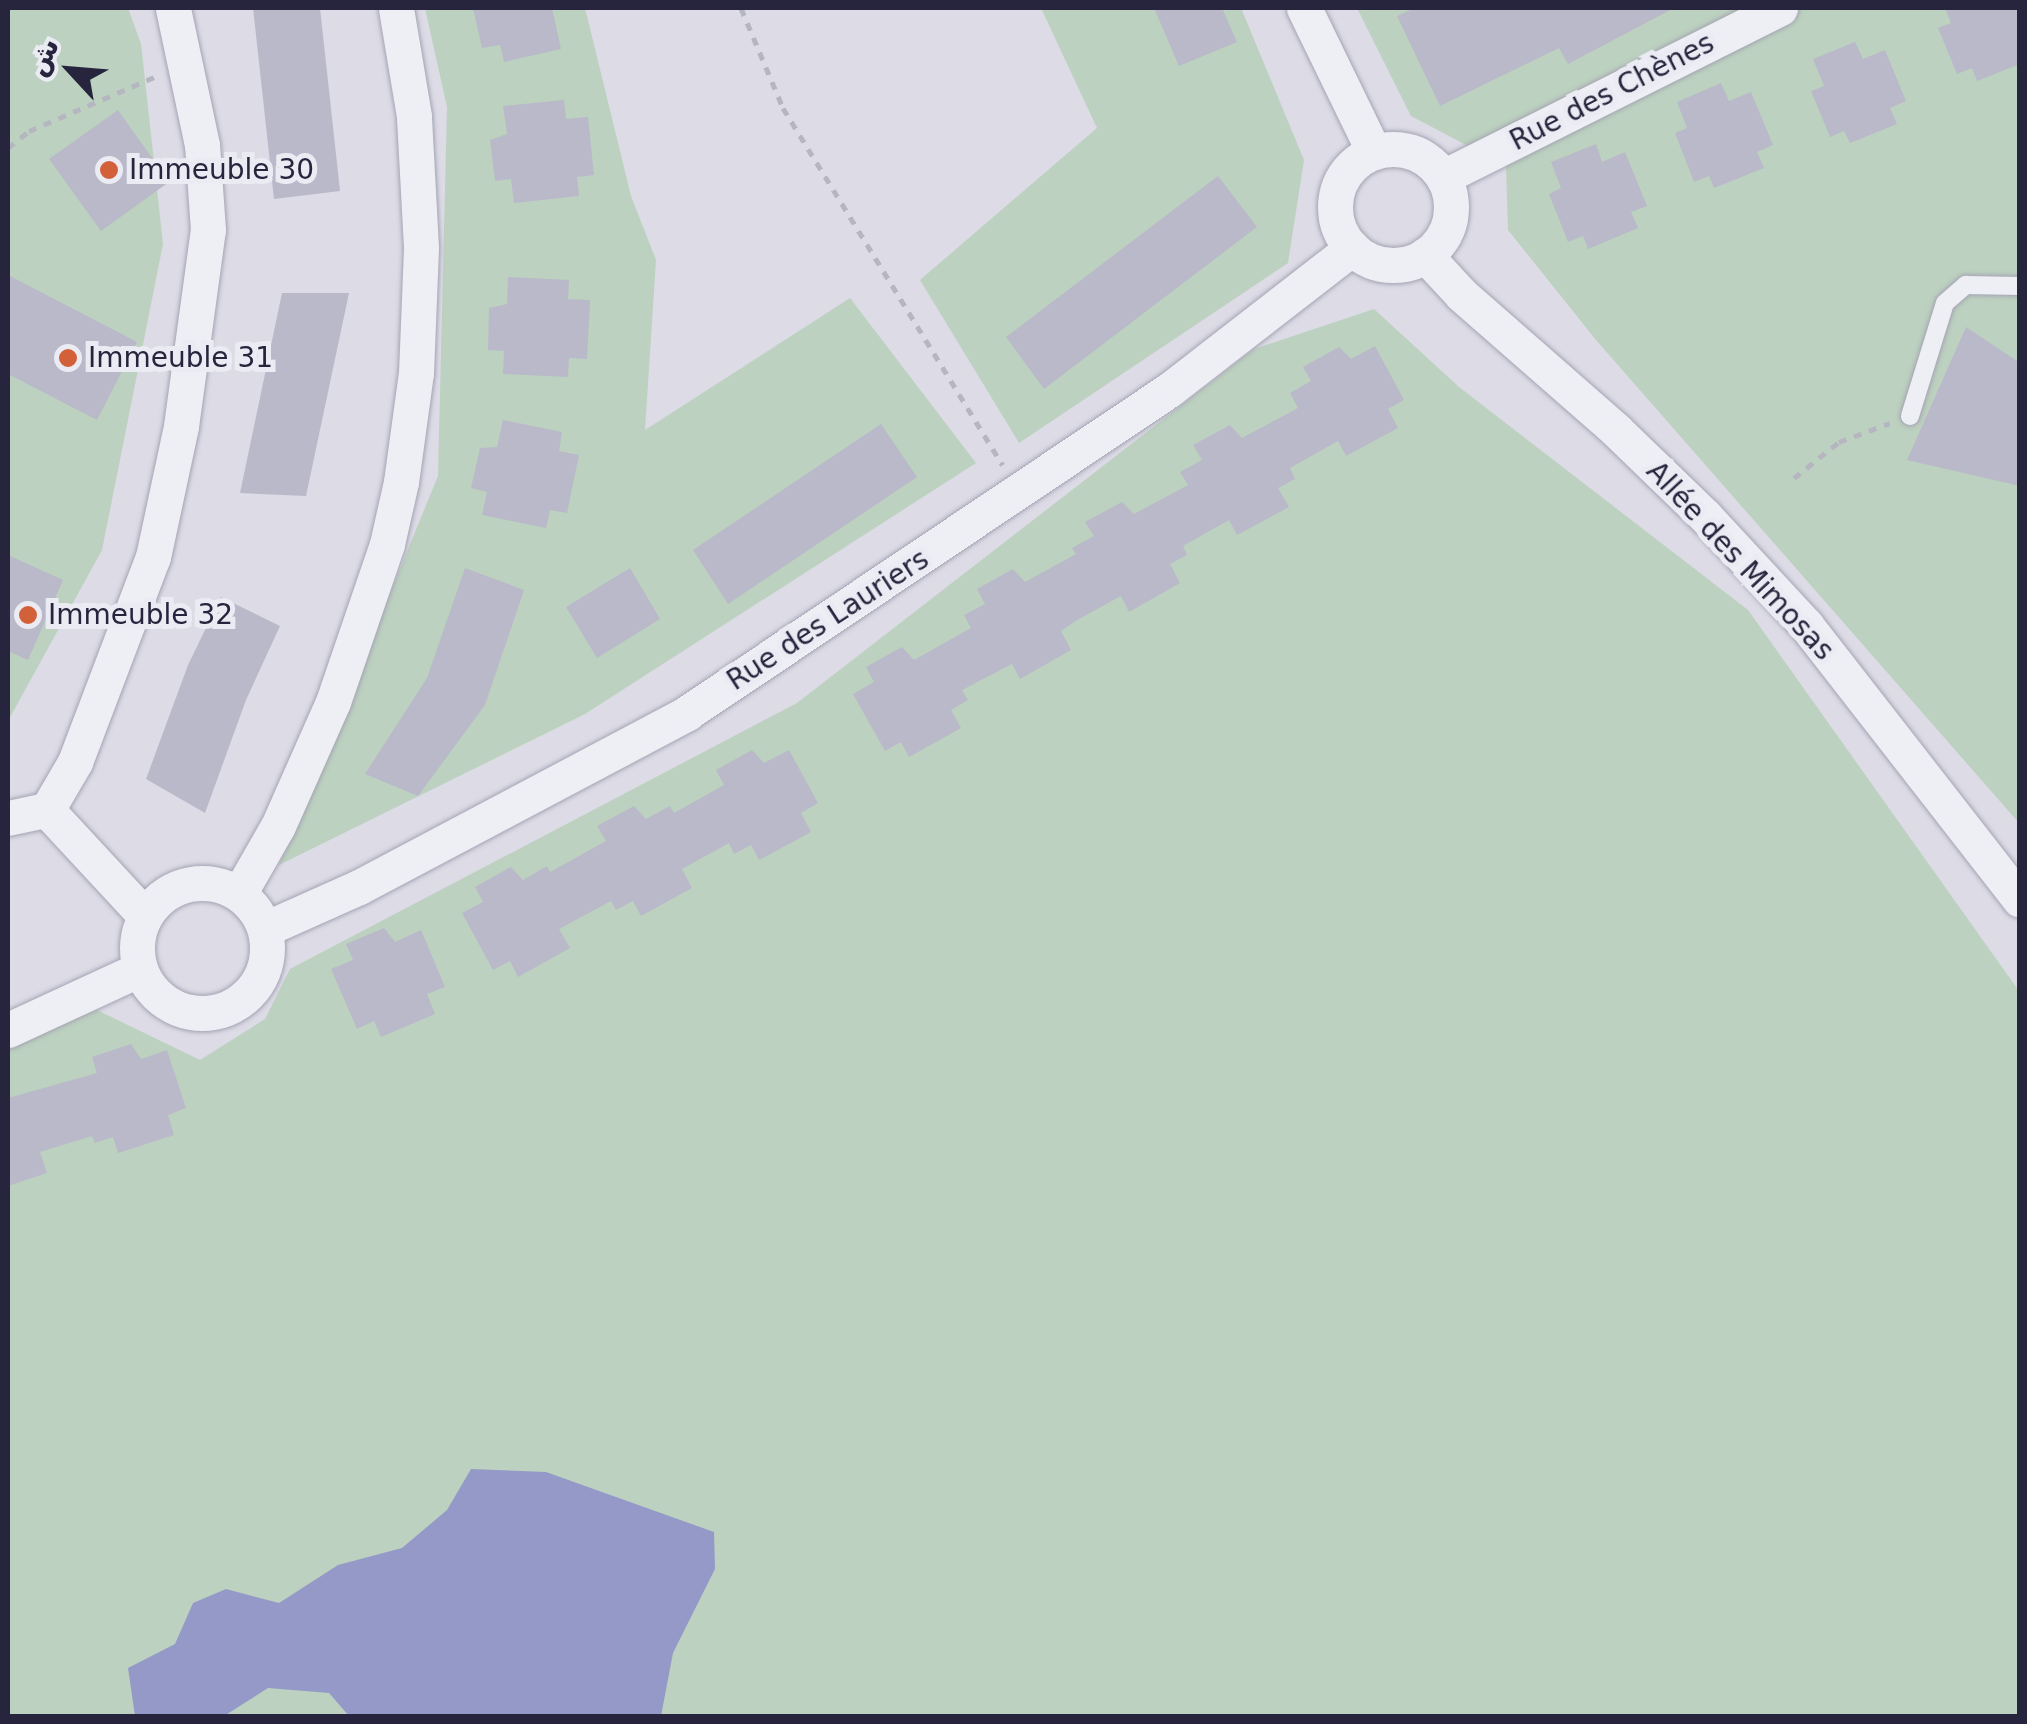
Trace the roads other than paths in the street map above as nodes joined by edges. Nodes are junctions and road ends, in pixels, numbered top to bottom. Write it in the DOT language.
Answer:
graph roads {
  1 [pos="174,8"];
  2 [pos="396,8"];
  3 [pos="1304,8"];
  4 [pos="1780,8"];
  5 [pos="1374,152"];
  6 [pos="1443,177"];
  7 [pos="1352,248"];
  8 [pos="1425,255"];
  9 [pos="2020,286"];
  10 [pos="1910,416"];
  11 [pos="47,810"];
  12 [pos="8,818"];
  13 [pos="239,894"];
  14 [pos="2020,900"];
  15 [pos="145,916"];
  16 [pos="264,929"];
  17 [pos="140,968"];
  18 [pos="8,1030"];
  1 -- 11 [label="street"];
  2 -- 13 [label="street"];
  3 -- 5 [label="street"];
  4 -- 6 [label="street, Rue des Chènes"];
  5 -- 6 [label="street"];
  5 -- 7 [label="street"];
  6 -- 8 [label="street"];
  7 -- 8 [label="street"];
  7 -- 16 [label="street, Rue des Lauriers"];
  8 -- 14 [label="street, Allée des Mimosas"];
  9 -- 10 [label="lane"];
  11 -- 12 [label="street"];
  11 -- 15 [label="street"];
  13 -- 15 [label="street"];
  13 -- 16 [label="street"];
  15 -- 17 [label="street"];
  16 -- 17 [label="street"];
  17 -- 18 [label="street"];
}
